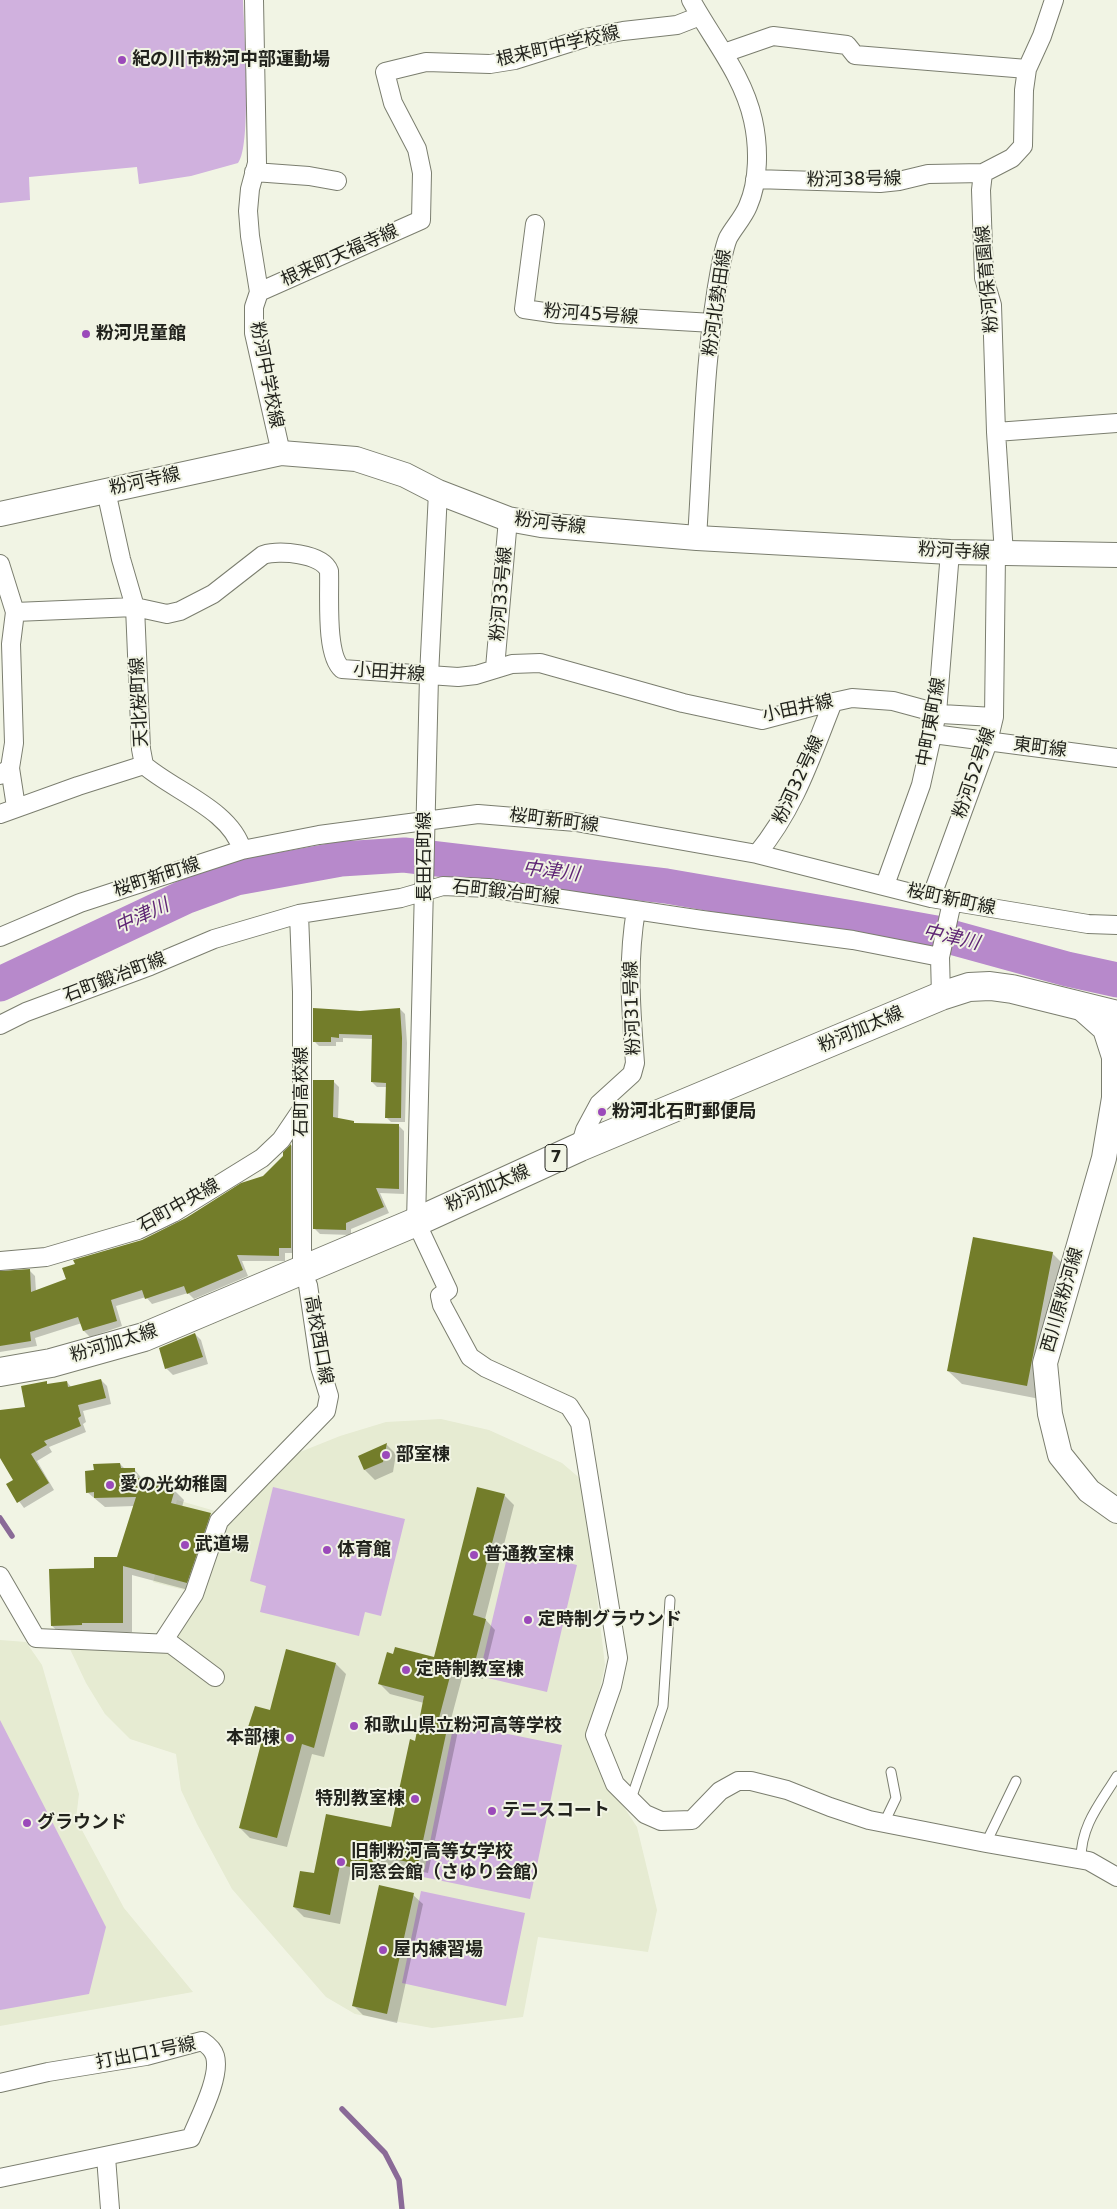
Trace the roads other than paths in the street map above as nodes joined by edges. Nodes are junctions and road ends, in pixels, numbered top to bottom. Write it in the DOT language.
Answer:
graph roads {
  1 [pos="254,0"];
  2 [pos="691,0"];
  3 [pos="1054,0"];
  4 [pos="700,16"];
  5 [pos="724,52"];
  6 [pos="1027,69"];
  7 [pos="254,172"];
  8 [pos="983,173"];
  9 [pos="755,179"];
  10 [pos="337,181"];
  11 [pos="421,220"];
  12 [pos="534,224"];
  13 [pos="259,292"];
  14 [pos="713,323"];
  15 [pos="1117,423"];
  16 [pos="996,432"];
  17 [pos="281,453"];
  18 [pos="106,491"];
  19 [pos="438,492"];
  20 [pos="0,514"];
  21 [pos="508,519"];
  22 [pos="697,538"];
  23 [pos="950,552"];
  24 [pos="1000,554"];
  25 [pos="1117,555"];
  26 [pos="0,564"];
  27 [pos="135,607"];
  28 [pos="15,612"];
  29 [pos="495,668"];
  30 [pos="429,676"];
  31 [pos="833,702"];
  32 [pos="939,713"];
  33 [pos="994,717"];
  34 [pos="933,734"];
  35 [pos="988,742"];
  36 [pos="1117,758"];
  37 [pos="144,765"];
  38 [pos="5,771"];
  39 [pos="8,810"];
  40 [pos="425,828"];
  41 [pos="242,850"];
  42 [pos="757,854"];
  43 [pos="425,885"];
  44 [pos="885,885"];
  45 [pos="931,898"];
  46 [pos="951,908"];
  47 [pos="636,910"];
  48 [pos="299,914"];
  49 [pos="1117,925"];
  50 [pos="0,937"];
  51 [pos="940,957"];
  52 [pos="942,996"];
  53 [pos="1079,1006"];
  54 [pos="1117,1015"];
  55 [pos="0,1025"];
  56 [pos="1115,1094"];
  57 [pos="302,1109"];
  58 [pos="580,1147"];
  59 [pos="416,1222"];
  60 [pos="0,1261"];
  61 [pos="305,1277"];
  62 [pos="0,1372"];
  63 [pos="1117,1511"];
  64 [pos="0,1576"];
  65 [pos="670,1600"];
  66 [pos="162,1643"];
  67 [pos="215,1677"];
  68 [pos="891,1772"];
  69 [pos="1117,1776"];
  70 [pos="1016,1781"];
  71 [pos="631,1799"];
  72 [pos="884,1823"];
  73 [pos="986,1844"];
  74 [pos="1081,1859"];
  75 [pos="1117,1877"];
  76 [pos="0,2083"];
  77 [pos="106,2157"];
  78 [pos="0,2178"];
  79 [pos="110,2209"];
  1 -- 7 [label="street, 粉河中学校線"];
  2 -- 4 [label="street, 粉河北勢田線"];
  3 -- 6 [label="street"];
  4 -- 5 [label="street, 粉河北勢田線"];
  4 -- 11 [label="street, 根来町中学校線"];
  5 -- 6 [label="street"];
  5 -- 9 [label="street, 粉河北勢田線"];
  6 -- 8 [label="street"];
  7 -- 10 [label="street"];
  7 -- 13 [label="street, 粉河中学校線"];
  8 -- 9 [label="street, 粉河38号線"];
  8 -- 16 [label="street, 粉河保育園線"];
  9 -- 14 [label="street, 粉河北勢田線"];
  11 -- 13 [label="street, 根来町天福寺線"];
  12 -- 14 [label="street, 粉河45号線"];
  13 -- 17 [label="street, 粉河中学校線"];
  14 -- 22 [label="street, 粉河北勢田線"];
  15 -- 16 [label="street"];
  16 -- 24 [label="street, 粉河保育園線"];
  17 -- 18 [label="main road, 粉河寺線"];
  17 -- 19 [label="main road, 粉河寺線"];
  18 -- 20 [label="main road, 粉河寺線"];
  18 -- 27 [label="street, 天北桜町線"];
  19 -- 21 [label="main road, 粉河寺線"];
  19 -- 30 [label="street, 長田石町線"];
  21 -- 22 [label="main road, 粉河寺線"];
  21 -- 29 [label="street, 粉河33号線"];
  22 -- 23 [label="main road, 粉河寺線"];
  23 -- 24 [label="main road, 粉河寺線"];
  23 -- 32 [label="street, 中町東町線"];
  24 -- 25 [label="main road, 粉河寺線"];
  24 -- 33 [label="street, 粉河52号線"];
  26 -- 28 [label="street"];
  27 -- 28 [label="street, 小田井線"];
  27 -- 30 [label="street, 小田井線"];
  27 -- 37 [label="street, 天北桜町線"];
  28 -- 38 [label="street"];
  29 -- 30 [label="street, 小田井線"];
  29 -- 31 [label="street, 小田井線"];
  30 -- 40 [label="street, 長田石町線"];
  31 -- 32 [label="street, 小田井線"];
  31 -- 42 [label="street, 粉河32号線"];
  32 -- 33 [label="street, 小田井線"];
  32 -- 34 [label="street, 中町東町線"];
  33 -- 35 [label="street, 粉河52号線"];
  34 -- 35 [label="street, 東町線"];
  34 -- 44 [label="street, 中町東町線"];
  35 -- 36 [label="street, 東町線"];
  35 -- 45 [label="street, 粉河52号線"];
  37 -- 39 [label="street, 天北桜町線"];
  37 -- 41 [label="street"];
  38 -- 39 [label="street"];
  40 -- 41 [label="street, 桜町新町線"];
  40 -- 42 [label="street, 桜町新町線"];
  40 -- 43 [label="street, 長田石町線"];
  41 -- 50 [label="street, 桜町新町線"];
  42 -- 44 [label="street, 桜町新町線"];
  43 -- 47 [label="street, 石町鍛冶町線"];
  43 -- 48 [label="street, 石町鍛冶町線"];
  43 -- 59 [label="street, 長田石町線"];
  44 -- 45 [label="street, 桜町新町線"];
  45 -- 46 [label="street, 桜町新町線"];
  46 -- 49 [label="street, 桜町新町線"];
  46 -- 51 [label="street"];
  47 -- 51 [label="street, 石町鍛冶町線"];
  47 -- 58 [label="street, 粉河31号線"];
  48 -- 55 [label="street, 石町鍛冶町線"];
  48 -- 57 [label="street, 石町高校線"];
  51 -- 52 [label="street"];
  52 -- 53 [label="main road, 粉河加太線 / 7"];
  52 -- 58 [label="main road, 粉河加太線 / 7"];
  53 -- 54 [label="main road, 粉河加太線 / 7"];
  53 -- 56 [label="main road, 西川原粉河線"];
  56 -- 63 [label="main road, 西川原粉河線"];
  57 -- 60 [label="street, 石町中央線"];
  57 -- 61 [label="street, 石町高校線"];
  58 -- 59 [label="main road, 粉河加太線 / 7"];
  59 -- 61 [label="main road, 粉河加太線 / 7"];
  59 -- 71 [label="street"];
  61 -- 62 [label="main road, 粉河加太線 / 7"];
  61 -- 66 [label="street, 高校西口線"];
  64 -- 66 [label="street"];
  65 -- 71 [label="lane"];
  66 -- 67 [label="street"];
  68 -- 72 [label="lane"];
  69 -- 74 [label="lane"];
  70 -- 73 [label="lane"];
  71 -- 72 [label="street"];
  72 -- 73 [label="street"];
  73 -- 74 [label="street"];
  74 -- 75 [label="street"];
  76 -- 77 [label="street, 打出口1号線"];
  77 -- 78 [label="street, 打出口1号線"];
  77 -- 79 [label="street"];
}
